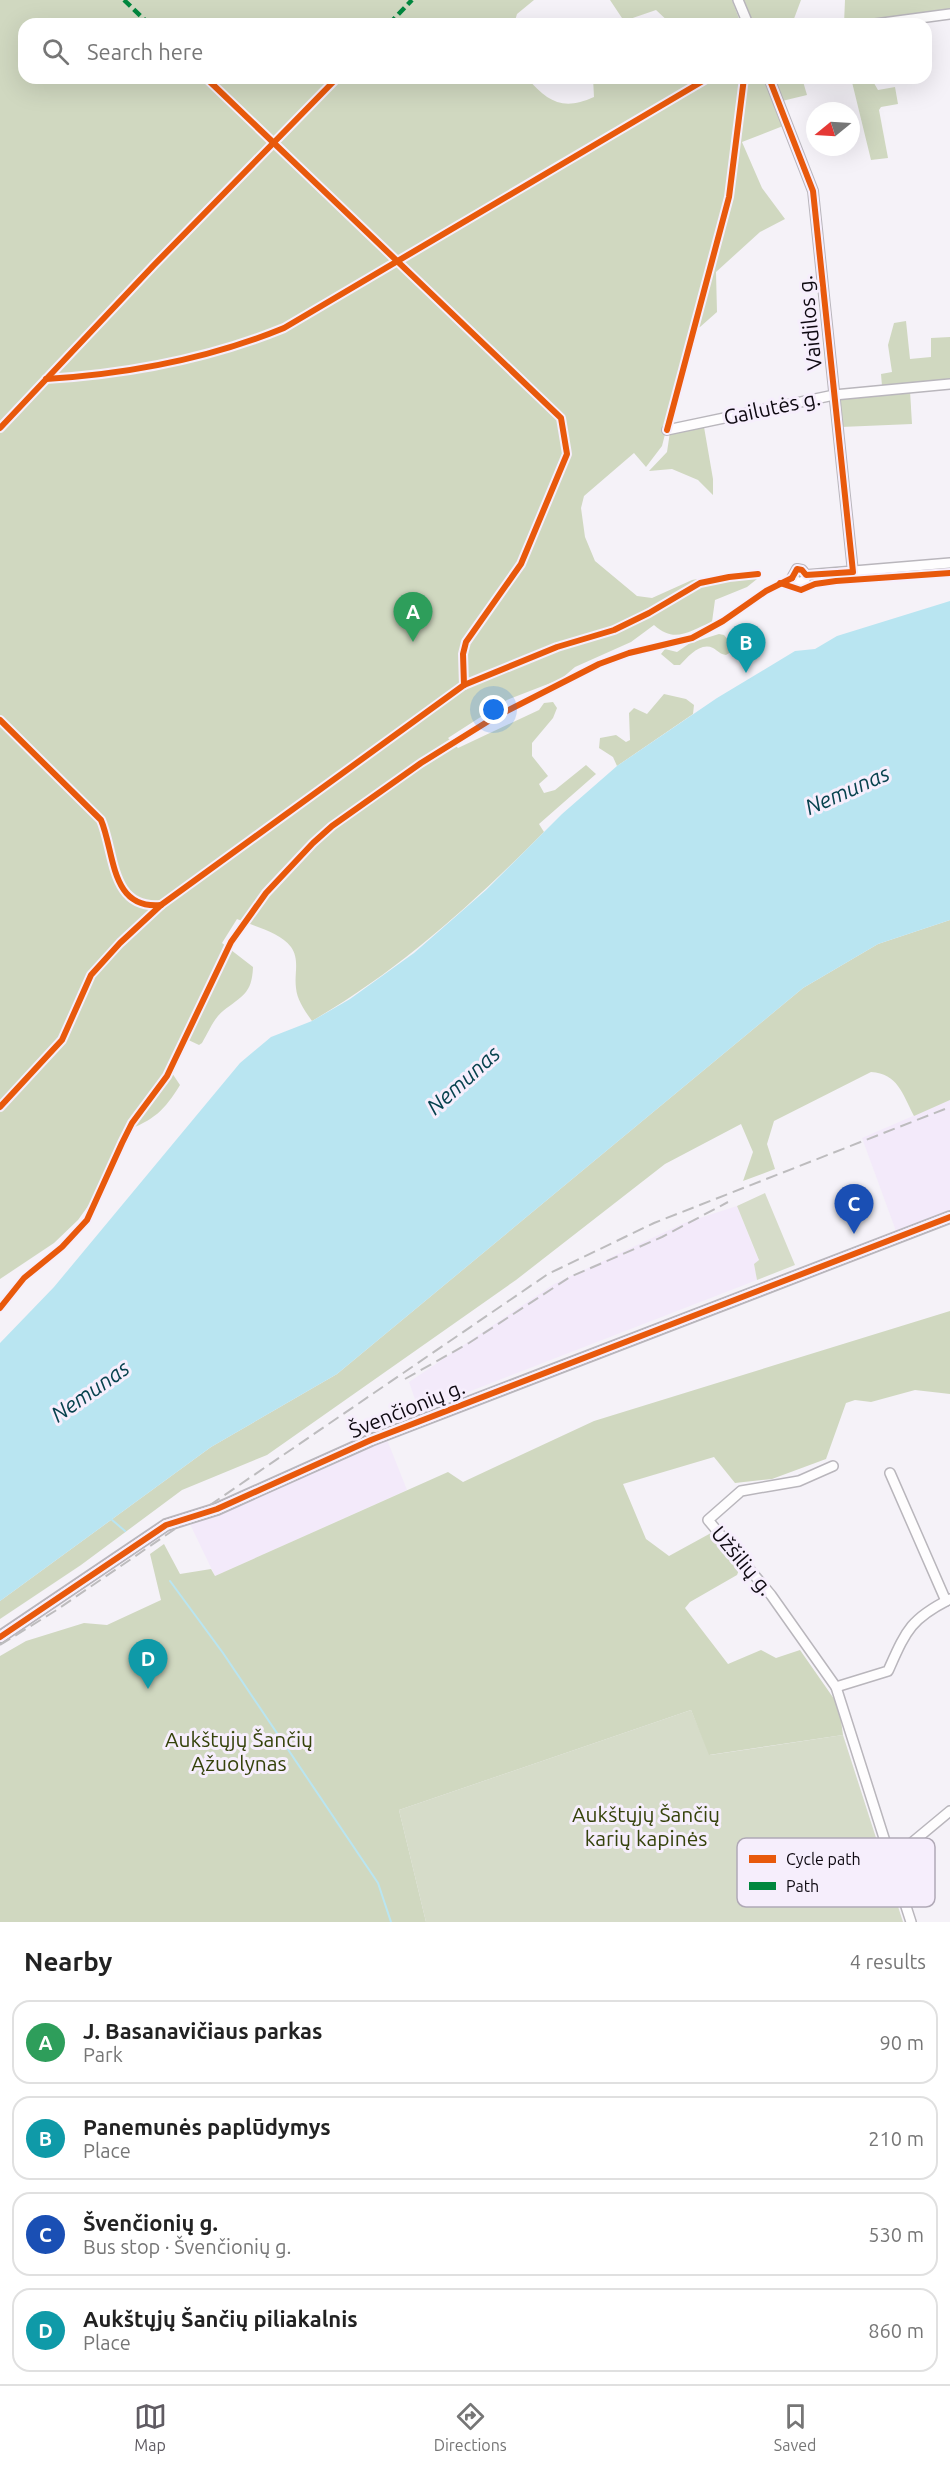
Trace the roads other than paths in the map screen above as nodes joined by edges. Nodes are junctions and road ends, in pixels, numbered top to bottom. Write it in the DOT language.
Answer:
graph roads {
  1 [pos="738,0"];
  2 [pos="950,14"];
  3 [pos="745,18"];
  4 [pos="920,18"];
  5 [pos="771,84"];
  6 [pos="950,384"];
  7 [pos="834,395"];
  8 [pos="667,430"];
  9 [pos="950,563"];
  10 [pos="853,572"];
  11 [pos="806,575"];
  12 [pos="950,1217"];
  13 [pos="833,1466"];
  14 [pos="890,1473"];
  15 [pos="948,1600"];
  16 [pos="0,1637"];
  17 [pos="836,1688"];
  18 [pos="950,1811"];
  19 [pos="884,1838"];
  20 [pos="917,1838"];
  21 [pos="906,1907"];
  22 [pos="911,1922"];
  1 -- 3 [label="street"];
  2 -- 4 [label="street"];
  5 -- 7 [label="street, Vaidilos g."];
  6 -- 7 [label="street, Gailutės g."];
  7 -- 8 [label="street, Gailutės g."];
  7 -- 10 [label="street, Vaidilos g."];
  9 -- 10 [label="street"];
  10 -- 11 [label="street"];
  12 -- 16 [label="street, Švenčionių g."];
  13 -- 17 [label="street, Užšilių g."];
  14 -- 15 [label="street"];
  15 -- 17 [label="street"];
  17 -- 19 [label="street, Užšilių g."];
  18 -- 20 [label="street"];
  21 -- 22 [label="street, Užšilių g."];
}
